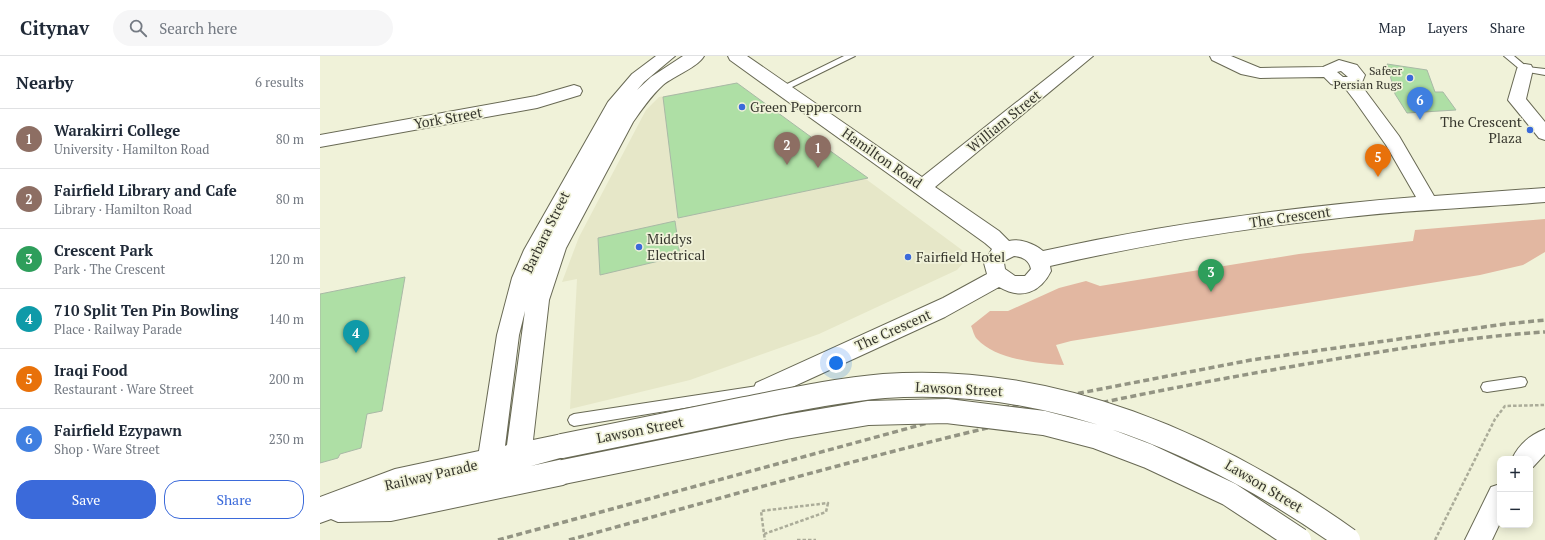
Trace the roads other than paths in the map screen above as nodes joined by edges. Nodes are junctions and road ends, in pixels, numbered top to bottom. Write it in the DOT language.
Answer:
graph roads {
  1 [pos="667,56"];
  2 [pos="696,56"];
  3 [pos="736,56"];
  4 [pos="851,56"];
  5 [pos="1085,56"];
  6 [pos="1218,56"];
  7 [pos="1508,56"];
  8 [pos="1353,69"];
  9 [pos="1525,69"];
  10 [pos="1545,72"];
  11 [pos="783,88"];
  12 [pos="574,91"];
  13 [pos="1545,134"];
  14 [pos="320,141"];
  15 [pos="922,187"];
  16 [pos="1545,195"];
  17 [pos="1429,204"];
  18 [pos="1005,250"];
  19 [pos="1039,260"];
  20 [pos="998,277"];
  21 [pos="1521,382"];
  22 [pos="1488,386"];
  23 [pos="764,390"];
  24 [pos="574,420"];
  25 [pos="519,455"];
  26 [pos="490,461"];
  27 [pos="517,481"];
  28 [pos="487,488"];
  29 [pos="1497,502"];
  30 [pos="321,509"];
  31 [pos="1299,540"];
  32 [pos="1348,540"];
  33 [pos="1478,540"];
  1 -- 26 [label="main road, Barbara Street"];
  2 -- 25 [label="main road, Barbara Street"];
  3 -- 11 [label="street, Hamilton Road"];
  4 -- 11 [label="lane"];
  5 -- 15 [label="street, William Street"];
  6 -- 8 [label="street"];
  7 -- 9 [label="lane"];
  8 -- 17 [label="street"];
  9 -- 10 [label="lane"];
  9 -- 13 [label="street"];
  11 -- 15 [label="street, Hamilton Road"];
  12 -- 14 [label="street, York Street"];
  15 -- 18 [label="street, Hamilton Road"];
  16 -- 17 [label="street, The Crescent"];
  17 -- 19 [label="street, The Crescent"];
  18 -- 19 [label="street"];
  18 -- 20 [label="street"];
  19 -- 20 [label="street"];
  20 -- 23 [label="street, The Crescent"];
  21 -- 22 [label="lane"];
  23 -- 24 [label="lane"];
  25 -- 26 [label="main road, Railway Parade"];
  25 -- 27 [label="main road, Barbara Street"];
  25 -- 32 [label="main road, Lawson Street, bridge"];
  26 -- 28 [label="main road, Barbara Street"];
  26 -- 30 [label="main road, Railway Parade"];
  27 -- 28 [label="main road, Railway Parade"];
  27 -- 31 [label="main road, Lawson Street, bridge"];
  28 -- 30 [label="main road, Railway Parade"];
  29 -- 33 [label="street"];
}
